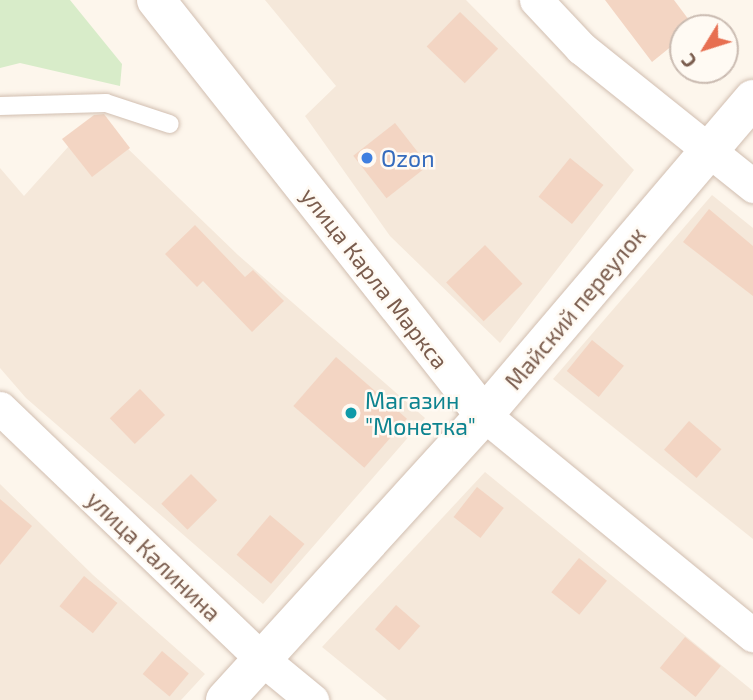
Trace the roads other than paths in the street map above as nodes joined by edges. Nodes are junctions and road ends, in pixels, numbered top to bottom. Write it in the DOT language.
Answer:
graph roads {
  1 [pos="156,0"];
  2 [pos="536,0"];
  3 [pos="753,99"];
  4 [pos="0,106"];
  5 [pos="170,124"];
  6 [pos="709,150"];
  7 [pos="753,186"];
  8 [pos="0,408"];
  9 [pos="484,415"];
  10 [pos="753,635"];
  11 [pos="262,659"];
  12 [pos="225,700"];
  13 [pos="312,700"];
  1 -- 9 [label="main road, улица Карла Маркса"];
  2 -- 6 [label="street"];
  3 -- 6 [label="main road, Майский переулок"];
  4 -- 5 [label="lane"];
  6 -- 7 [label="street"];
  6 -- 9 [label="main road, Майский переулок"];
  8 -- 11 [label="street, улица Калинина"];
  9 -- 10 [label="street, улица Карла Маркса"];
  9 -- 11 [label="main road, Майский переулок"];
  11 -- 12 [label="main road, Майский переулок"];
  11 -- 13 [label="street, улица Калинина"];
}
